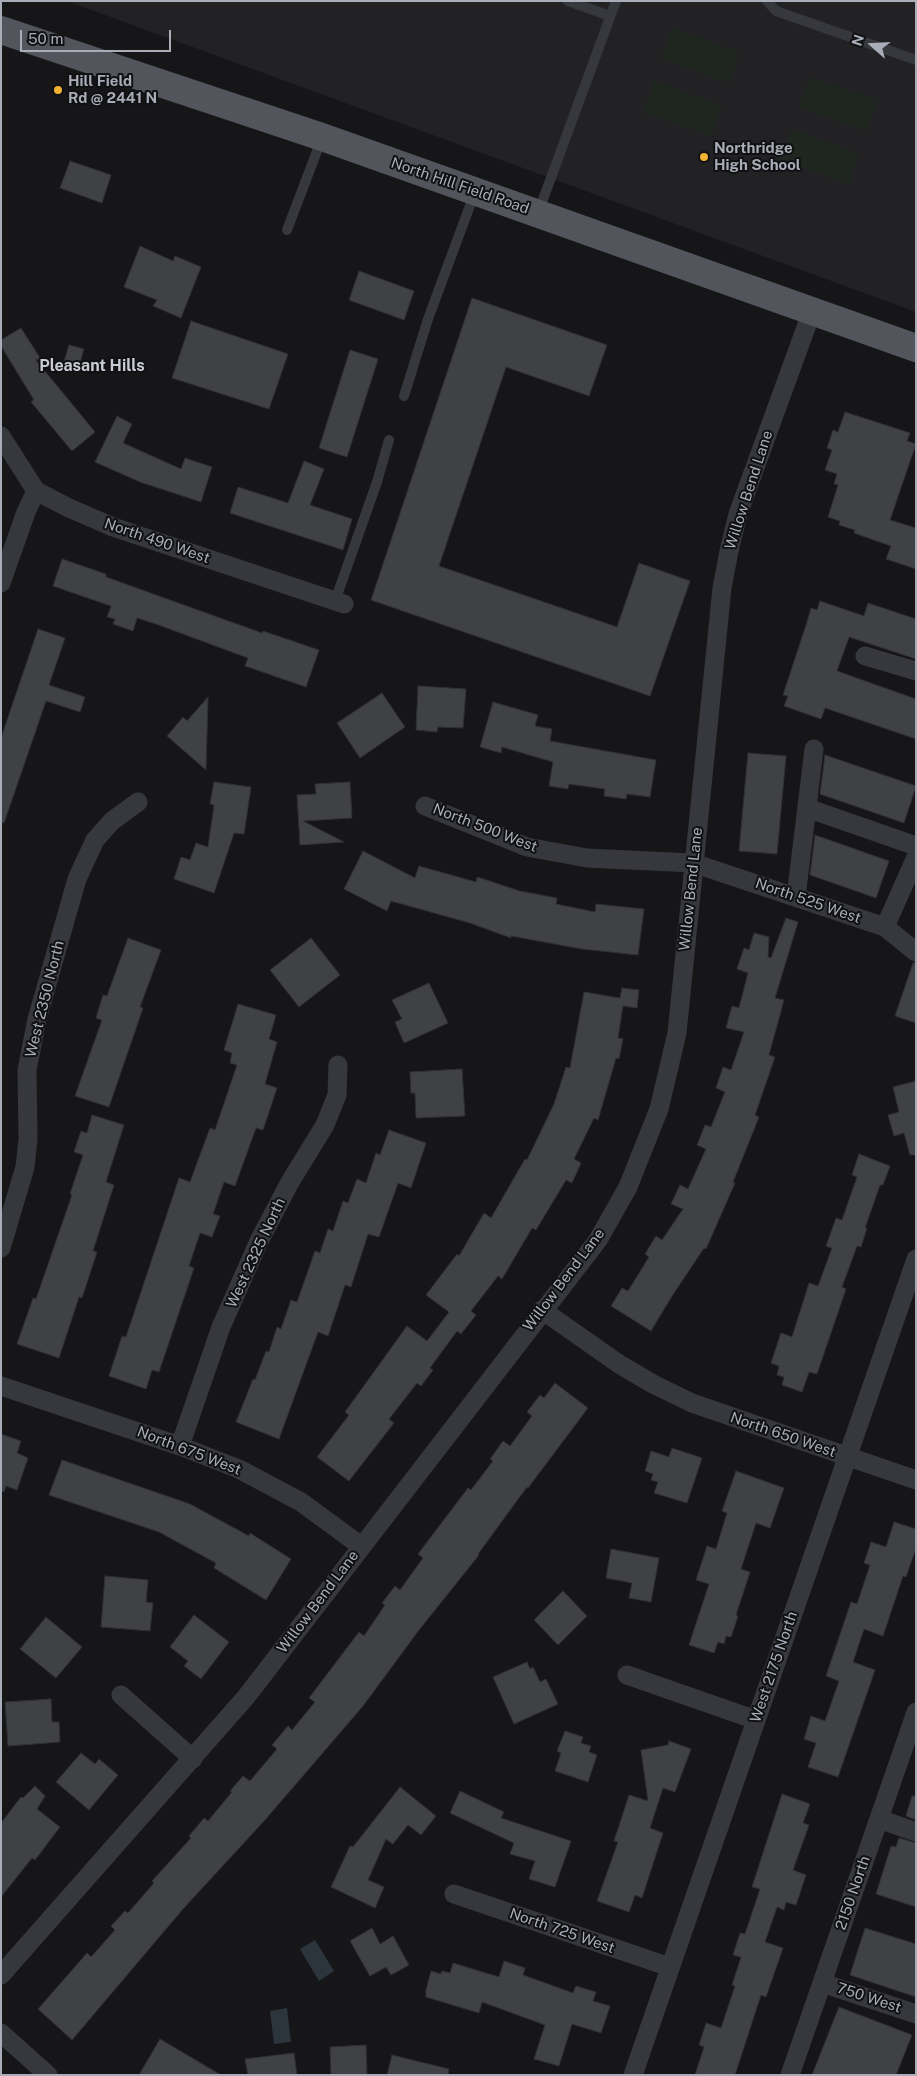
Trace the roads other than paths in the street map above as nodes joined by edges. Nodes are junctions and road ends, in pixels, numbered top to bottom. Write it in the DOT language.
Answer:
graph roads {
  1 [pos="568,1"];
  2 [pos="616,1"];
  3 [pos="767,1"];
  4 [pos="610,16"];
  5 [pos="1,30"];
  6 [pos="916,60"];
  7 [pos="322,137"];
  8 [pos="476,192"];
  9 [pos="538,213"];
  10 [pos="287,230"];
  11 [pos="812,311"];
  12 [pos="916,348"];
  13 [pos="404,396"];
  14 [pos="1,436"];
  15 [pos="388,440"];
  16 [pos="36,491"];
  17 [pos="1,583"];
  18 [pos="339,602"];
  19 [pos="865,656"];
  20 [pos="916,671"];
  21 [pos="814,749"];
  22 [pos="138,802"];
  23 [pos="425,806"];
  24 [pos="807,808"];
  25 [pos="916,846"];
  26 [pos="916,857"];
  27 [pos="693,863"];
  28 [pos="796,897"];
  29 [pos="885,927"];
  30 [pos="916,952"];
  31 [pos="338,1065"];
  32 [pos="1,1248"];
  33 [pos="916,1259"];
  34 [pos="542,1310"];
  35 [pos="1,1386"];
  36 [pos="180,1446"];
  37 [pos="848,1457"];
  38 [pos="916,1480"];
  39 [pos="361,1546"];
  40 [pos="627,1675"];
  41 [pos="122,1696"];
  42 [pos="916,1712"];
  43 [pos="756,1720"];
  44 [pos="193,1759"];
  45 [pos="879,1819"];
  46 [pos="916,1832"];
  47 [pos="454,1894"];
  48 [pos="670,1968"];
  49 [pos="1,1975"];
  50 [pos="822,1983"];
  51 [pos="916,2014"];
  52 [pos="1,2033"];
  53 [pos="48,2075"];
  54 [pos="633,2075"];
  55 [pos="790,2075"];
  1 -- 4 [label="lane"];
  2 -- 4 [label="lane"];
  3 -- 6 [label="lane"];
  4 -- 9 [label="lane"];
  5 -- 7 [label="main road, North Hill Field Road"];
  7 -- 8 [label="main road, North Hill Field Road"];
  7 -- 10 [label="lane"];
  8 -- 9 [label="main road, North Hill Field Road"];
  8 -- 13 [label="lane"];
  9 -- 11 [label="main road, North Hill Field Road"];
  11 -- 12 [label="main road, North Hill Field Road"];
  11 -- 27 [label="street, Willow Bend Lane"];
  14 -- 16 [label="street"];
  15 -- 18 [label="lane"];
  16 -- 17 [label="street"];
  16 -- 18 [label="street, North 490 West"];
  19 -- 20 [label="street"];
  21 -- 24 [label="street"];
  22 -- 32 [label="street, West 2350 North"];
  23 -- 27 [label="street, North 500 West"];
  24 -- 25 [label="street"];
  24 -- 28 [label="street"];
  26 -- 29 [label="street"];
  27 -- 28 [label="street, North 525 West"];
  27 -- 34 [label="street, Willow Bend Lane"];
  28 -- 29 [label="street, North 525 West"];
  29 -- 30 [label="street, North 525 West"];
  31 -- 36 [label="street, West 2325 North"];
  33 -- 37 [label="street, West 2175 North"];
  34 -- 37 [label="street, North 650 West"];
  34 -- 39 [label="street, Willow Bend Lane"];
  35 -- 36 [label="street, North 675 West"];
  36 -- 39 [label="street, North 675 West"];
  37 -- 38 [label="street, North 650 West"];
  37 -- 43 [label="street, West 2175 North"];
  39 -- 44 [label="street, Willow Bend Lane"];
  40 -- 43 [label="street"];
  41 -- 44 [label="street"];
  42 -- 45 [label="street, 2150 North"];
  43 -- 48 [label="street, West 2175 North"];
  44 -- 49 [label="street, Willow Bend Lane"];
  45 -- 46 [label="street"];
  45 -- 50 [label="street, 2150 North"];
  47 -- 48 [label="street, North 725 West"];
  48 -- 54 [label="street, West 2175 North"];
  50 -- 51 [label="street, 750 West"];
  50 -- 55 [label="street, 2150 North"];
  52 -- 53 [label="street"];
}
